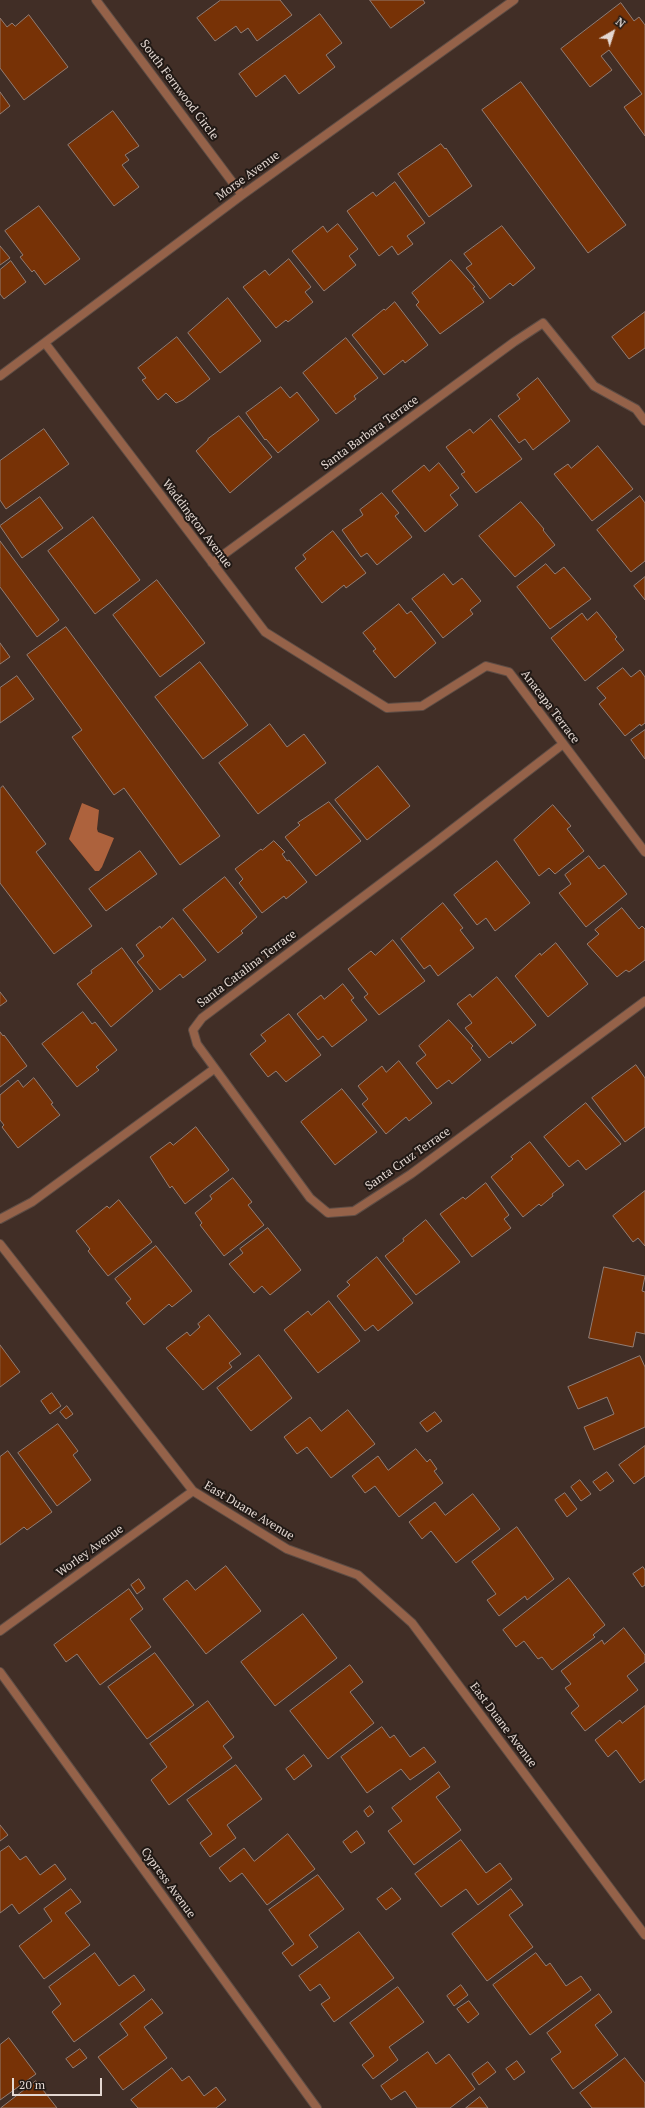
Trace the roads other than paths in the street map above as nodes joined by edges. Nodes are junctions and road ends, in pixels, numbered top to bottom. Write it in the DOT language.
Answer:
graph roads {
  1 [pos="96,0"];
  2 [pos="514,0"];
  3 [pos="242,195"];
  4 [pos="45,343"];
  5 [pos="0,376"];
  6 [pos="645,421"];
  7 [pos="212,564"];
  8 [pos="357,690"];
  9 [pos="563,744"];
  10 [pos="645,852"];
  11 [pos="645,1000"];
  12 [pos="214,1069"];
  13 [pos="0,1219"];
  14 [pos="0,1244"];
  15 [pos="193,1491"];
  16 [pos="0,1631"];
  17 [pos="0,1672"];
  18 [pos="645,1935"];
  19 [pos="317,2108"];
  1 -- 3 [label="street, South Fernwood Circle"];
  2 -- 3 [label="street, Morse Avenue"];
  3 -- 4 [label="street, Morse Avenue"];
  4 -- 5 [label="street, Morse Avenue"];
  4 -- 7 [label="street, Waddington Avenue"];
  6 -- 7 [label="street, Santa Barbara Terrace"];
  7 -- 8 [label="street, Waddington Avenue"];
  8 -- 9 [label="street, Anacapa Terrace"];
  9 -- 10 [label="street, Anacapa Terrace"];
  9 -- 12 [label="street, Santa Catalina Terrace"];
  11 -- 12 [label="street, Santa Cruz Terrace"];
  12 -- 13 [label="street"];
  14 -- 15 [label="street, East Duane Avenue"];
  15 -- 16 [label="street, Worley Avenue"];
  15 -- 18 [label="street, East Duane Avenue"];
  17 -- 19 [label="street, Cypress Avenue"];
}
